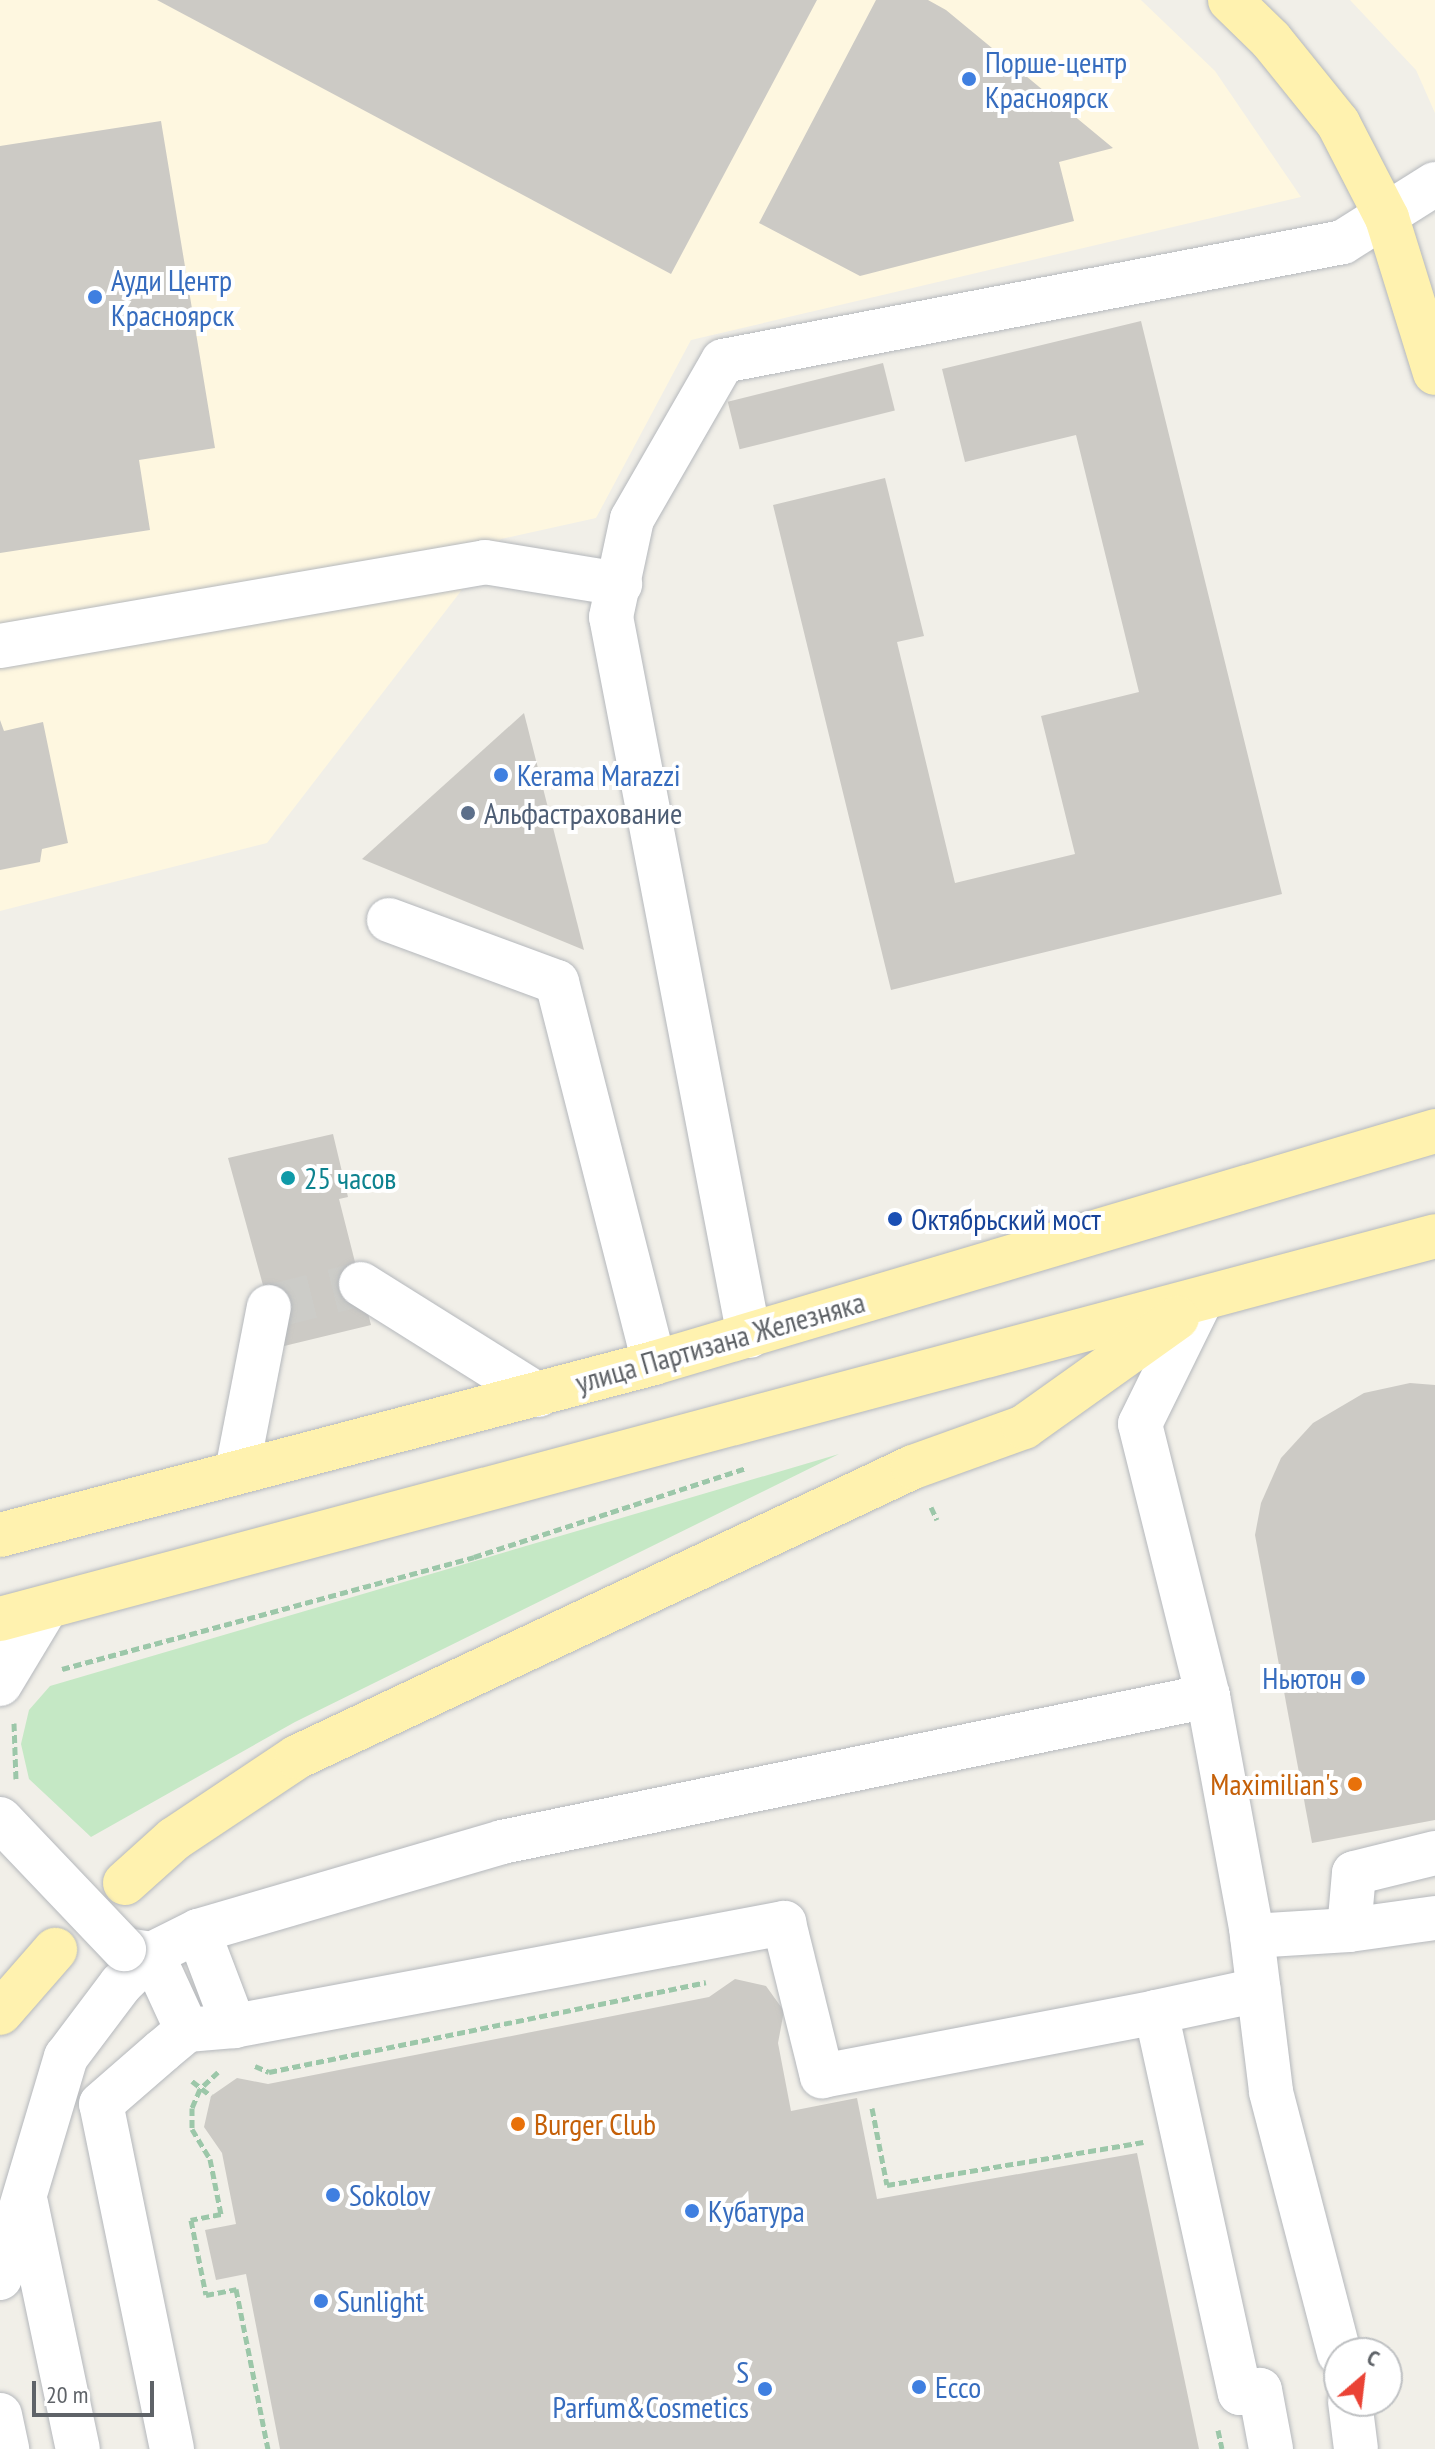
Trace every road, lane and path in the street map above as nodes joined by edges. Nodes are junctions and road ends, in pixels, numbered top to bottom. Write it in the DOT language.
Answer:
graph roads {
  1 [pos="1230,0"];
  2 [pos="1435,184"];
  3 [pos="1387,218"];
  4 [pos="1435,373"];
  5 [pos="620,584"];
  6 [pos="0,646"];
  7 [pos="389,920"];
  8 [pos="1435,1105"];
  9 [pos="1417,1136"];
  10 [pos="1435,1236"];
  11 [pos="361,1284"];
  12 [pos="1201,1300"];
  13 [pos="269,1307"];
  14 [pos="749,1336"];
  15 [pos="654,1363"];
  16 [pos="538,1395"];
  17 [pos="758,1464"];
  18 [pos="913,1467"];
  19 [pos="237,1471"];
  20 [pos="937,1520"];
  21 [pos="0,1535"];
  22 [pos="45,1609"];
  23 [pos="0,1619"];
  24 [pos="55,1673"];
  25 [pos="10,1696"];
  26 [pos="1208,1696"];
  27 [pos="10,1802"];
  28 [pos="1435,1853"];
  29 [pos="125,1883"];
  30 [pos="1435,1918"];
  31 [pos="1349,1930"];
  32 [pos="198,1931"];
  33 [pos="1252,1936"];
  34 [pos="55,1950"];
  35 [pos="138,1952"];
  36 [pos="713,1975"];
  37 [pos="1259,1990"];
  38 [pos="1156,2012"];
  39 [pos="0,2013"];
  40 [pos="187,2030"];
  41 [pos="239,2046"];
  42 [pos="66,2057"];
  43 [pos="225,2070"];
  44 [pos="200,2089"];
  45 [pos="211,2096"];
  46 [pos="870,2098"];
  47 [pos="101,2104"];
  48 [pos="1157,2140"];
  49 [pos="24,2197"];
  50 [pos="0,2278"];
  51 [pos="1335,2337"];
  52 [pos="0,2415"];
  53 [pos="1352,2417"];
  54 [pos="1217,2425"];
  55 [pos="7,2449"];
  56 [pos="78,2449"];
  57 [pos="172,2449"];
  58 [pos="268,2449"];
  59 [pos="1222,2449"];
  60 [pos="1271,2449"];
  61 [pos="1356,2449"];
  1 -- 3 [label="main road"];
  2 -- 3 [label="lane"];
  3 -- 4 [label="main road"];
  3 -- 5 [label="lane"];
  5 -- 6 [label="lane"];
  5 -- 14 [label="lane"];
  7 -- 15 [label="lane"];
  8 -- 9 [label="main road"];
  9 -- 14 [label="main road, улица Партизана Железняка"];
  10 -- 12 [label="main road"];
  11 -- 16 [label="lane"];
  12 -- 18 [label="main road"];
  12 -- 22 [label="main road"];
  12 -- 26 [label="lane"];
  13 -- 19 [label="lane"];
  14 -- 15 [label="main road, улица Партизана Железняка"];
  15 -- 16 [label="main road, улица Партизана Железняка"];
  16 -- 19 [label="main road, улица Партизана Железняка"];
  17 -- 24 [label="path"];
  18 -- 20 [label="path"];
  18 -- 29 [label="main road"];
  19 -- 21 [label="main road, улица Партизана Железняка"];
  22 -- 23 [label="main road"];
  22 -- 25 [label="lane"];
  25 -- 27 [label="path"];
  26 -- 32 [label="lane"];
  26 -- 33 [label="lane"];
  27 -- 35 [label="lane, bridge"];
  28 -- 31 [label="lane"];
  30 -- 31 [label="lane"];
  31 -- 33 [label="lane"];
  32 -- 35 [label="lane"];
  32 -- 41 [label="lane"];
  33 -- 37 [label="lane"];
  34 -- 39 [label="main road"];
  35 -- 40 [label="lane"];
  35 -- 42 [label="lane"];
  36 -- 41 [label="path"];
  37 -- 38 [label="lane"];
  37 -- 51 [label="lane"];
  38 -- 41 [label="lane"];
  38 -- 60 [label="lane"];
  40 -- 41 [label="lane"];
  40 -- 47 [label="lane"];
  42 -- 47 [label="lane"];
  42 -- 49 [label="lane"];
  43 -- 44 [label="path"];
  44 -- 45 [label="path"];
  44 -- 58 [label="path"];
  46 -- 48 [label="path"];
  47 -- 57 [label="lane"];
  49 -- 50 [label="lane"];
  49 -- 56 [label="lane"];
  52 -- 55 [label="lane"];
  53 -- 61 [label="lane"];
  54 -- 59 [label="path"];
}
